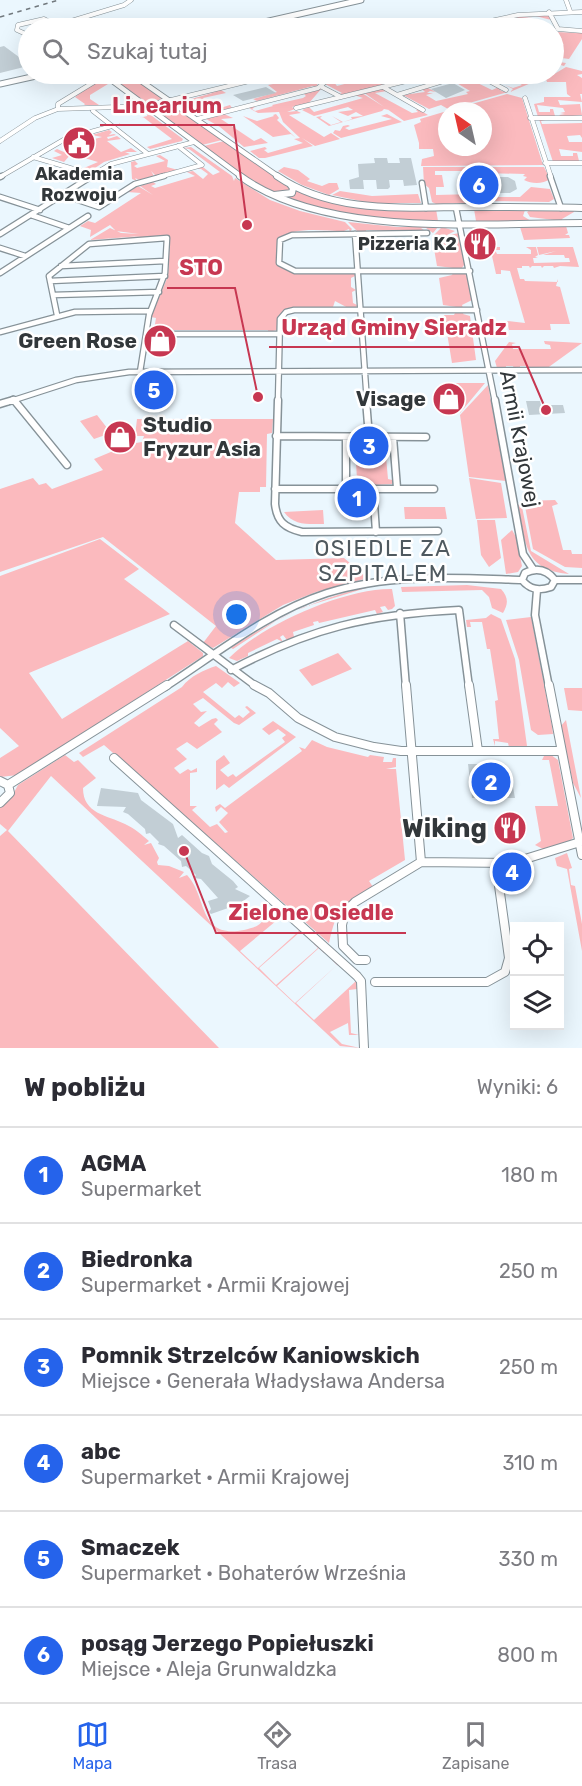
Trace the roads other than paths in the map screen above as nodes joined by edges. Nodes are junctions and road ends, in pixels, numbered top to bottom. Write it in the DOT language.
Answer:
graph roads {
  1 [pos="131,0"];
  2 [pos="361,0"];
  3 [pos="566,0"];
  4 [pos="570,11"];
  5 [pos="549,12"];
  6 [pos="582,12"];
  7 [pos="86,18"];
  8 [pos="282,18"];
  9 [pos="501,18"];
  10 [pos="552,18"];
  11 [pos="564,30"];
  12 [pos="582,32"];
  13 [pos="18,80"];
  14 [pos="0,84"];
  15 [pos="91,84"];
  16 [pos="117,84"];
  17 [pos="147,84"];
  18 [pos="237,84"];
  19 [pos="324,84"];
  20 [pos="393,84"];
  21 [pos="433,84"];
  22 [pos="495,84"];
  23 [pos="319,86"];
  24 [pos="383,87"];
  25 [pos="506,90"];
  26 [pos="397,95"];
  27 [pos="341,97"];
  28 [pos="525,98"];
  29 [pos="171,100"];
  30 [pos="147,106"];
  31 [pos="296,108"];
  32 [pos="58,109"];
  33 [pos="423,110"];
  34 [pos="93,111"];
  35 [pos="530,118"];
  36 [pos="582,118"];
  37 [pos="197,119"];
  38 [pos="112,126"];
  39 [pos="0,141"];
  40 [pos="194,142"];
  41 [pos="178,146"];
  42 [pos="148,154"];
  43 [pos="33,157"];
  44 [pos="545,163"];
  45 [pos="582,163"];
  46 [pos="94,175"];
  47 [pos="0,177"];
  48 [pos="422,183"];
  49 [pos="290,184"];
  50 [pos="269,194"];
  51 [pos="63,195"];
  52 [pos="0,197"];
  53 [pos="535,207"];
  54 [pos="426,208"];
  55 [pos="456,208"];
  56 [pos="561,208"];
  57 [pos="582,208"];
  58 [pos="40,210"];
  59 [pos="31,215"];
  60 [pos="88,216"];
  61 [pos="460,223"];
  62 [pos="545,223"];
  63 [pos="582,223"];
  64 [pos="69,228"];
  65 [pos="427,233"];
  66 [pos="0,234"];
  67 [pos="354,234"];
  68 [pos="0,248"];
  69 [pos="25,256"];
  70 [pos="165,261"];
  71 [pos="60,266"];
  72 [pos="357,270"];
  73 [pos="470,271"];
  74 [pos="0,273"];
  75 [pos="165,276"];
  76 [pos="50,281"];
  77 [pos="159,292"];
  78 [pos="53,295"];
  79 [pos="360,309"];
  80 [pos="477,310"];
  81 [pos="150,311"];
  82 [pos="57,315"];
  83 [pos="0,332"];
  84 [pos="146,334"];
  85 [pos="279,334"];
  86 [pos="582,370"];
  87 [pos="278,371"];
  88 [pos="365,371"];
  89 [pos="489,371"];
  90 [pos="140,372"];
  91 [pos="13,399"];
  92 [pos="0,404"];
  93 [pos="276,436"];
  94 [pos="426,436"];
  95 [pos="346,437"];
  96 [pos="369,437"];
  97 [pos="393,437"];
  98 [pos="68,465"];
  99 [pos="346,488"];
  100 [pos="373,488"];
  101 [pos="397,488"];
  102 [pos="275,489"];
  103 [pos="434,489"];
  104 [pos="438,531"];
  105 [pos="376,532"];
  106 [pos="533,569"];
  107 [pos="522,580"];
  108 [pos="555,580"];
  109 [pos="582,580"];
  110 [pos="323,587"];
  111 [pos="537,590"];
  112 [pos="327,594"];
  113 [pos="400,613"];
  114 [pos="174,626"];
  115 [pos="213,656"];
  116 [pos="231,670"];
  117 [pos="412,751"];
  118 [pos="477,751"];
  119 [pos="561,752"];
  120 [pos="114,758"];
  121 [pos="0,781"];
  122 [pos="8,785"];
  123 [pos="0,802"];
  124 [pos="580,842"];
  125 [pos="582,855"];
  126 [pos="421,862"];
  127 [pos="496,864"];
  128 [pos="366,960"];
  129 [pos="375,982"];
  130 [pos="364,1048"];
  1 -- 7 [label="street"];
  2 -- 8 [label="main road"];
  3 -- 4 [label="street"];
  4 -- 5 [label="street"];
  4 -- 6 [label="street"];
  5 -- 9 [label="street"];
  5 -- 10 [label="street"];
  11 -- 12 [label="street"];
  13 -- 14 [label="main road"];
  15 -- 32 [label="street"];
  16 -- 30 [label="street"];
  17 -- 29 [label="street"];
  18 -- 29 [label="street"];
  19 -- 23 [label="street"];
  20 -- 24 [label="street"];
  21 -- 26 [label="street"];
  22 -- 25 [label="street"];
  23 -- 27 [label="street"];
  23 -- 37 [label="street"];
  24 -- 26 [label="street"];
  24 -- 27 [label="street"];
  26 -- 33 [label="street"];
  27 -- 31 [label="street"];
  28 -- 35 [label="street"];
  29 -- 30 [label="street"];
  29 -- 37 [label="street"];
  30 -- 32 [label="street"];
  30 -- 40 [label="street"];
  32 -- 39 [label="street"];
  34 -- 38 [label="street"];
  35 -- 36 [label="street"];
  35 -- 44 [label="street"];
  37 -- 49 [label="street"];
  38 -- 42 [label="street"];
  38 -- 43 [label="street"];
  40 -- 41 [label="street"];
  40 -- 50 [label="street"];
  41 -- 42 [label="street"];
  41 -- 51 [label="street"];
  42 -- 46 [label="street"];
  43 -- 46 [label="street"];
  43 -- 47 [label="street"];
  44 -- 45 [label="street"];
  44 -- 56 [label="street"];
  46 -- 51 [label="street"];
  48 -- 54 [label="street"];
  49 -- 50 [label="street"];
  49 -- 54 [label="street"];
  50 -- 61 [label="street"];
  51 -- 58 [label="street"];
  52 -- 58 [label="street"];
  53 -- 55 [label="street"];
  53 -- 56 [label="street"];
  53 -- 62 [label="street"];
  54 -- 55 [label="street"];
  55 -- 61 [label="street, Armii Krajowej"];
  56 -- 57 [label="street"];
  58 -- 59 [label="street"];
  59 -- 64 [label="street"];
  59 -- 66 [label="street"];
  60 -- 64 [label="street"];
  61 -- 62 [label="street"];
  61 -- 73 [label="street, Armii Krajowej"];
  62 -- 63 [label="street"];
  64 -- 69 [label="street"];
  65 -- 67 [label="street"];
  67 -- 72 [label="street"];
  67 -- 72 [label="street"];
  68 -- 69 [label="street"];
  69 -- 74 [label="street"];
  70 -- 71 [label="street"];
  70 -- 71 [label="street"];
  70 -- 75 [label="street"];
  71 -- 76 [label="street"];
  72 -- 73 [label="street"];
  72 -- 79 [label="street"];
  73 -- 80 [label="street, Armii Krajowej"];
  75 -- 76 [label="street"];
  75 -- 77 [label="street"];
  76 -- 78 [label="street"];
  77 -- 78 [label="street"];
  77 -- 81 [label="street"];
  78 -- 82 [label="street"];
  79 -- 80 [label="street"];
  79 -- 85 [label="street"];
  79 -- 88 [label="street"];
  80 -- 89 [label="street, Armii Krajowej"];
  81 -- 82 [label="street"];
  81 -- 84 [label="street"];
  82 -- 83 [label="street"];
  84 -- 85 [label="street"];
  84 -- 90 [label="street"];
  85 -- 87 [label="street"];
  86 -- 89 [label="street"];
  87 -- 88 [label="street"];
  87 -- 90 [label="street"];
  87 -- 93 [label="street"];
  88 -- 89 [label="street"];
  88 -- 96 [label="street"];
  89 -- 106 [label="street, Armii Krajowej"];
  90 -- 91 [label="street"];
  91 -- 92 [label="street"];
  91 -- 98 [label="street"];
  93 -- 95 [label="street"];
  93 -- 102 [label="street"];
  94 -- 97 [label="street"];
  95 -- 96 [label="street"];
  95 -- 99 [label="street"];
  96 -- 97 [label="street"];
  97 -- 101 [label="street"];
  99 -- 100 [label="street"];
  99 -- 102 [label="street"];
  100 -- 101 [label="street"];
  100 -- 105 [label="street"];
  101 -- 103 [label="street"];
  102 -- 105 [label="street"];
  104 -- 105 [label="street"];
  106 -- 107 [label="street"];
  106 -- 108 [label="street"];
  107 -- 111 [label="street"];
  107 -- 112 [label="street"];
  108 -- 109 [label="street"];
  108 -- 111 [label="street"];
  110 -- 112 [label="street"];
  111 -- 119 [label="street"];
  112 -- 115 [label="street"];
  113 -- 116 [label="street"];
  113 -- 117 [label="street"];
  113 -- 118 [label="street"];
  114 -- 115 [label="street"];
  115 -- 116 [label="street"];
  115 -- 122 [label="street"];
  116 -- 117 [label="street"];
  117 -- 118 [label="street"];
  117 -- 126 [label="street"];
  118 -- 119 [label="street"];
  119 -- 124 [label="street"];
  120 -- 130 [label="street"];
  121 -- 122 [label="street"];
  122 -- 123 [label="street"];
  124 -- 125 [label="street"];
  124 -- 127 [label="street"];
  126 -- 127 [label="street"];
  126 -- 128 [label="street"];
  127 -- 129 [label="street"];
}
